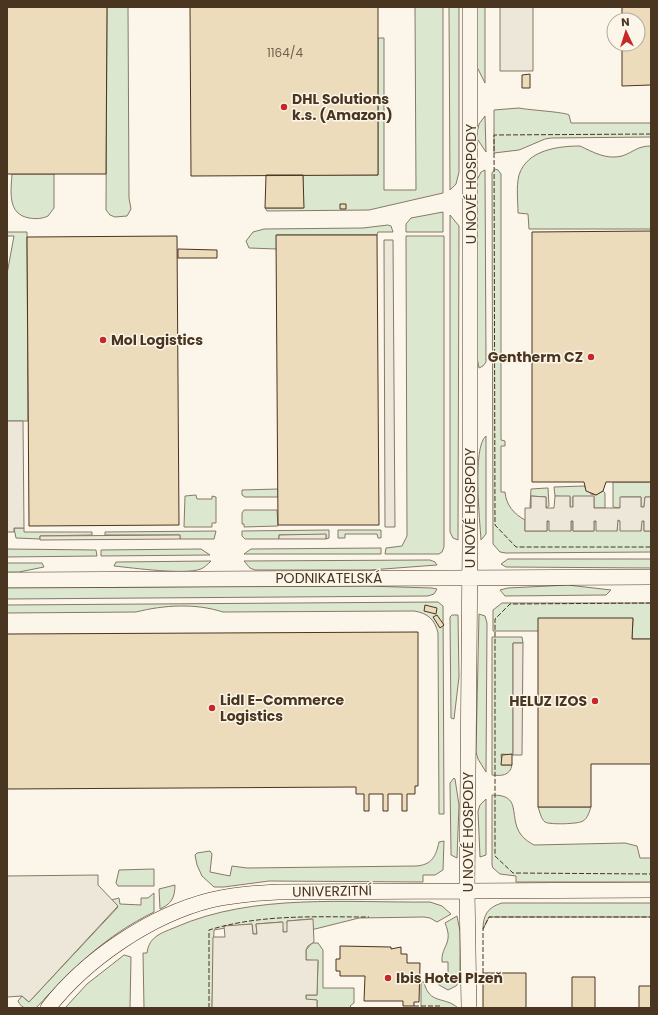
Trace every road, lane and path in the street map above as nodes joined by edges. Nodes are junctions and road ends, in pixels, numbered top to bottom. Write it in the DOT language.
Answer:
graph roads {
  1 [pos="470,7"];
  2 [pos="651,577"];
  3 [pos="470,578"];
  4 [pos="7,580"];
  5 [pos="467,890"];
  6 [pos="651,890"];
  7 [pos="48,1008"];
  8 [pos="469,1008"];
  1 -- 3 [label="street, U NOVÉ HOSPODY"];
  2 -- 3 [label="street, PODNIKATELSKÁ"];
  3 -- 4 [label="street, PODNIKATELSKÁ"];
  3 -- 5 [label="street, U NOVÉ HOSPODY"];
  5 -- 6 [label="street, UNIVERZITNÍ"];
  5 -- 7 [label="street, UNIVERZITNÍ"];
  5 -- 8 [label="street, U NOVÉ HOSPODY"];
}
